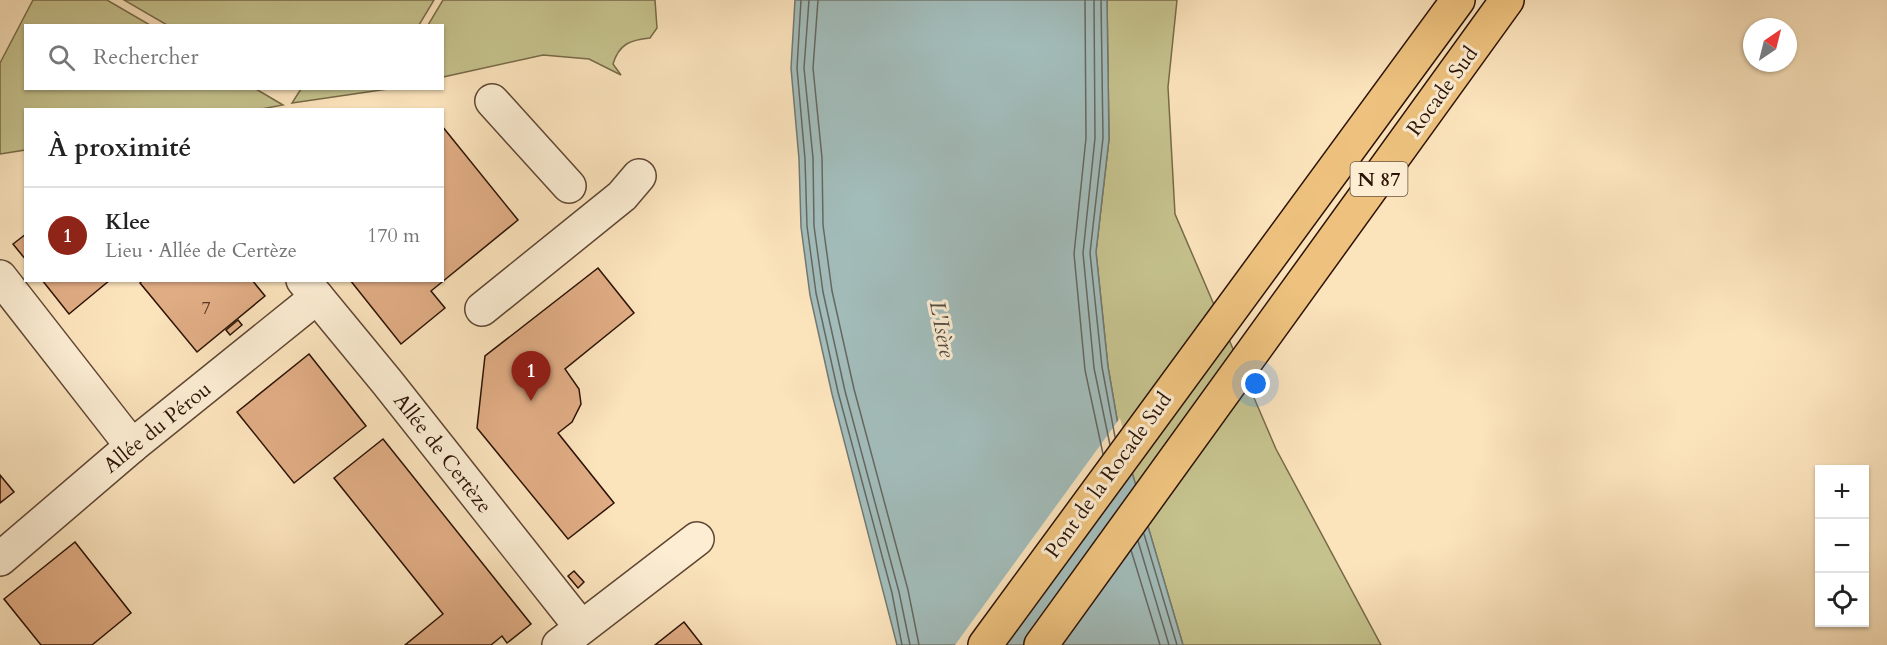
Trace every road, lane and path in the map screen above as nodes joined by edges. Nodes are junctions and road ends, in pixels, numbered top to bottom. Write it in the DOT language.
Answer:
graph roads {
  1 [pos="1458,0"];
  2 [pos="1507,0"];
  3 [pos="492,101"];
  4 [pos="639,176"];
  5 [pos="569,186"];
  6 [pos="0,277"];
  7 [pos="310,289"];
  8 [pos="1232,305"];
  9 [pos="482,309"];
  10 [pos="132,446"];
  11 [pos="697,538"];
  12 [pos="0,559"];
  13 [pos="570,636"];
  14 [pos="985,645"];
  15 [pos="1041,645"];
  1 -- 8 [label="highway, Rocade Sud / N 87"];
  2 -- 15 [label="highway, Rocade Sud / N 87"];
  3 -- 5 [label="street"];
  4 -- 9 [label="street"];
  6 -- 10 [label="street"];
  7 -- 10 [label="street, Allée du Pérou"];
  7 -- 13 [label="street, Allée de Certèze"];
  8 -- 14 [label="highway, Pont de la Rocade Sud / N 87"];
  10 -- 12 [label="street, Allée du Pérou"];
  11 -- 13 [label="street"];
}
